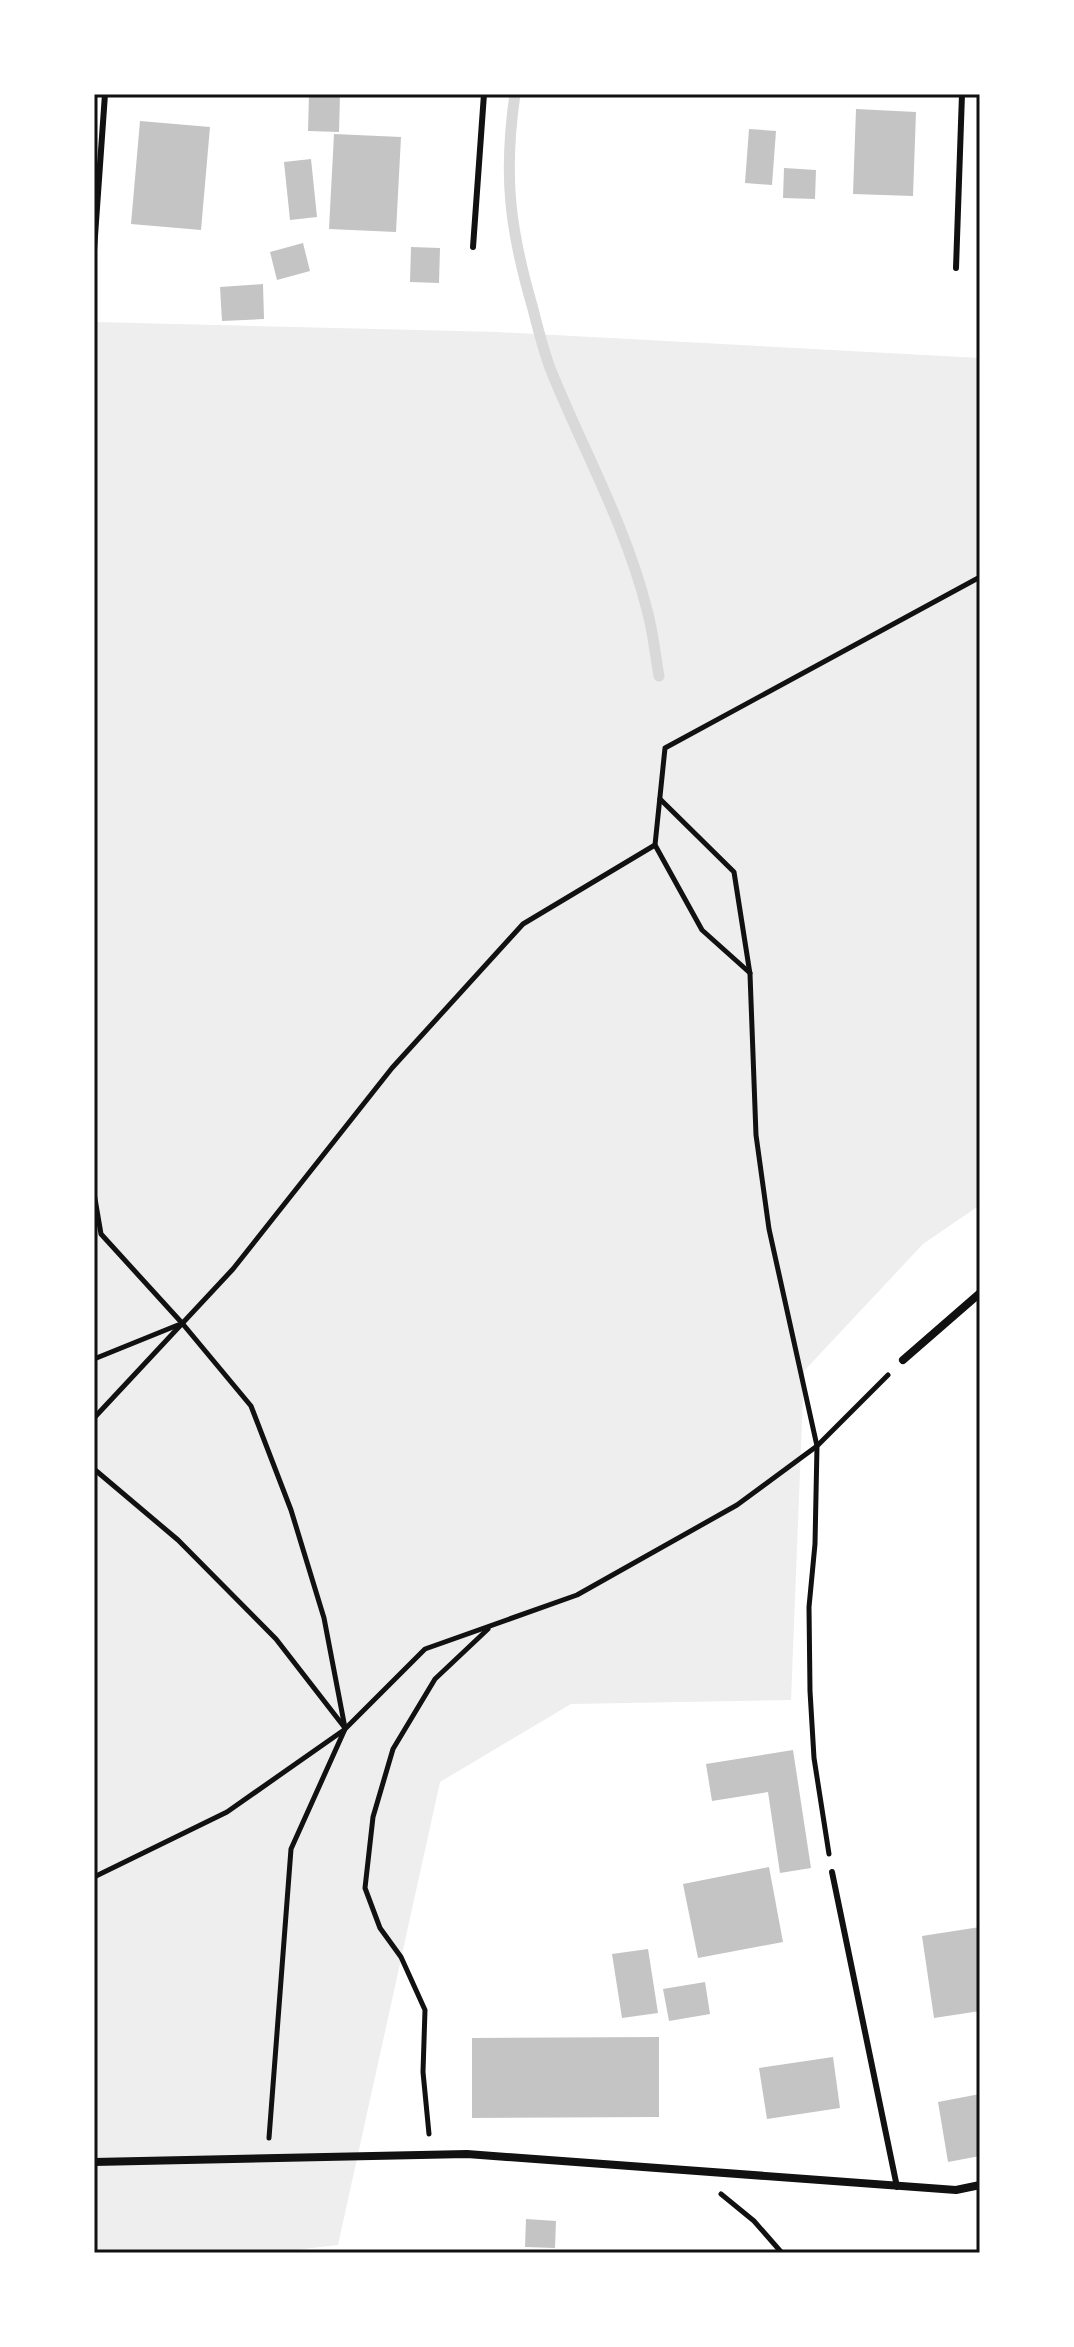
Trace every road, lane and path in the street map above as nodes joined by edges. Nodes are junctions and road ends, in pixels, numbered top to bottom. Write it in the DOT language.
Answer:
graph roads {
  1 [pos="105,94"];
  2 [pos="484,94"];
  3 [pos="962,94"];
  4 [pos="473,247"];
  5 [pos="94,250"];
  6 [pos="956,268"];
  7 [pos="980,577"];
  8 [pos="660,799"];
  9 [pos="655,845"];
  10 [pos="750,974"];
  11 [pos="94,1193"];
  12 [pos="980,1293"];
  13 [pos="182,1323"];
  14 [pos="94,1359"];
  15 [pos="903,1360"];
  16 [pos="94,1418"];
  17 [pos="817,1446"];
  18 [pos="94,1469"];
  19 [pos="492,1626"];
  20 [pos="345,1729"];
  21 [pos="832,1872"];
  22 [pos="94,1877"];
  23 [pos="431,2155"];
  24 [pos="268,2159"];
  25 [pos="94,2162"];
  26 [pos="693,2171"];
  27 [pos="980,2185"];
  28 [pos="897,2187"];
  29 [pos="782,2253"];
  1 -- 5 [label="lane"];
  2 -- 4 [label="lane"];
  3 -- 6 [label="lane"];
  7 -- 8 [label="path"];
  8 -- 9 [label="path"];
  8 -- 10 [label="path"];
  9 -- 10 [label="path"];
  9 -- 13 [label="path"];
  10 -- 17 [label="path"];
  11 -- 13 [label="path"];
  12 -- 15 [label="street"];
  13 -- 14 [label="path"];
  13 -- 16 [label="path"];
  13 -- 20 [label="path"];
  15 -- 17 [label="path"];
  17 -- 19 [label="path"];
  17 -- 21 [label="path"];
  18 -- 20 [label="path"];
  19 -- 20 [label="path"];
  19 -- 23 [label="path"];
  20 -- 22 [label="path"];
  20 -- 24 [label="path"];
  21 -- 28 [label="lane"];
  23 -- 24 [label="street"];
  23 -- 26 [label="street"];
  24 -- 25 [label="street"];
  26 -- 28 [label="street"];
  26 -- 29 [label="path"];
  27 -- 28 [label="street"];
}
